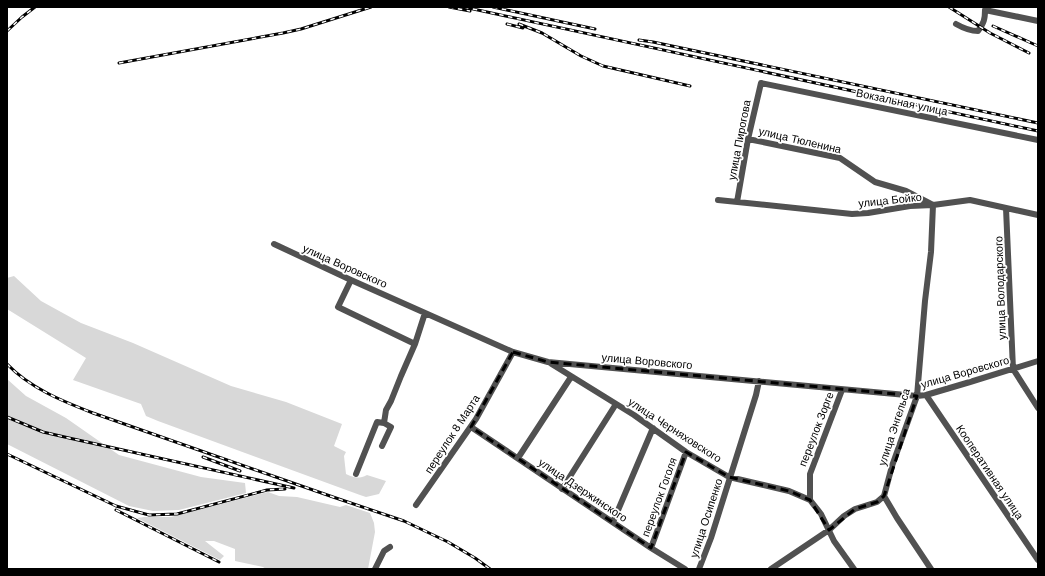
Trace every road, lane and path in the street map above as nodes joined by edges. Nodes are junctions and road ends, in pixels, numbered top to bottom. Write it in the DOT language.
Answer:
graph roads {
  1 [pos="1038,21"];
  2 [pos="956,24"];
  3 [pos="761,83"];
  4 [pos="748,139"];
  5 [pos="1038,140"];
  6 [pos="718,200"];
  7 [pos="737,202"];
  8 [pos="933,205"];
  9 [pos="1006,208"];
  10 [pos="1038,215"];
  11 [pos="274,244"];
  12 [pos="351,280"];
  13 [pos="425,312"];
  14 [pos="415,344"];
  15 [pos="513,352"];
  16 [pos="1038,361"];
  17 [pos="548,362"];
  18 [pos="1013,369"];
  19 [pos="571,377"];
  20 [pos="759,381"];
  21 [pos="842,390"];
  22 [pos="926,395"];
  23 [pos="917,396"];
  24 [pos="616,404"];
  25 [pos="1038,408"];
  26 [pos="384,423"];
  27 [pos="471,427"];
  28 [pos="652,428"];
  29 [pos="382,446"];
  30 [pos="686,452"];
  31 [pos="518,458"];
  32 [pos="356,474"];
  33 [pos="729,477"];
  34 [pos="562,489"];
  35 [pos="884,496"];
  36 [pos="810,500"];
  37 [pos="416,505"];
  38 [pos="613,522"];
  39 [pos="829,530"];
  40 [pos="390,547"];
  41 [pos="651,548"];
  42 [pos="1038,560"];
  43 [pos="375,569"];
  44 [pos="685,569"];
  45 [pos="699,569"];
  46 [pos="771,569"];
  47 [pos="854,569"];
  48 [pos="931,569"];
  1 -- 2 [label="street"];
  3 -- 4 [label="street, улица Пирогова"];
  3 -- 5 [label="street, Вокзальная улица"];
  4 -- 7 [label="street, улица Пирогова"];
  4 -- 8 [label="street, улица Тюленина"];
  6 -- 7 [label="street, улица Бойко"];
  7 -- 8 [label="street, улица Бойко"];
  8 -- 9 [label="street, улица Бойко"];
  8 -- 23 [label="street, улица Энгельса"];
  9 -- 10 [label="street, улица Бойко"];
  9 -- 18 [label="street, улица Володарского"];
  11 -- 12 [label="street, улица Воровского"];
  12 -- 13 [label="street, улица Воровского"];
  12 -- 14 [label="street"];
  13 -- 14 [label="street"];
  13 -- 15 [label="street, улица Воровского"];
  14 -- 26 [label="street"];
  15 -- 17 [label="street, улица Воровского"];
  15 -- 27 [label="street, переулок 8 Марта"];
  16 -- 18 [label="street, улица Воровского"];
  17 -- 19 [label="street, улица Черняховского"];
  17 -- 20 [label="street, улица Воровского"];
  18 -- 22 [label="street, улица Воровского"];
  18 -- 25 [label="street"];
  19 -- 24 [label="street, улица Черняховского"];
  19 -- 31 [label="street"];
  20 -- 21 [label="street, улица Воровского"];
  20 -- 33 [label="street, улица Осипенко"];
  21 -- 23 [label="street, улица Воровского"];
  21 -- 36 [label="street, переулок Зорге"];
  22 -- 23 [label="street, улица Воровского"];
  22 -- 42 [label="street, Кооперативная улица"];
  23 -- 35 [label="street, улица Энгельса"];
  24 -- 28 [label="street, улица Черняховского"];
  24 -- 34 [label="street"];
  26 -- 29 [label="street"];
  26 -- 32 [label="street"];
  27 -- 31 [label="street, улица Дзержинского"];
  27 -- 37 [label="street, переулок 8 Марта"];
  28 -- 30 [label="street, улица Черняховского"];
  28 -- 38 [label="street"];
  30 -- 33 [label="street, улица Черняховского"];
  30 -- 41 [label="street, переулок Гоголя"];
  31 -- 34 [label="street, улица Дзержинского"];
  33 -- 36 [label="street, улица Черняховского"];
  33 -- 45 [label="street, улица Осипенко"];
  34 -- 38 [label="street, улица Дзержинского"];
  35 -- 39 [label="street"];
  35 -- 48 [label="street"];
  36 -- 39 [label="street"];
  38 -- 41 [label="street, улица Дзержинского"];
  39 -- 46 [label="street"];
  39 -- 47 [label="street"];
  40 -- 43 [label="street"];
  41 -- 44 [label="street, улица Дзержинского"];
}
